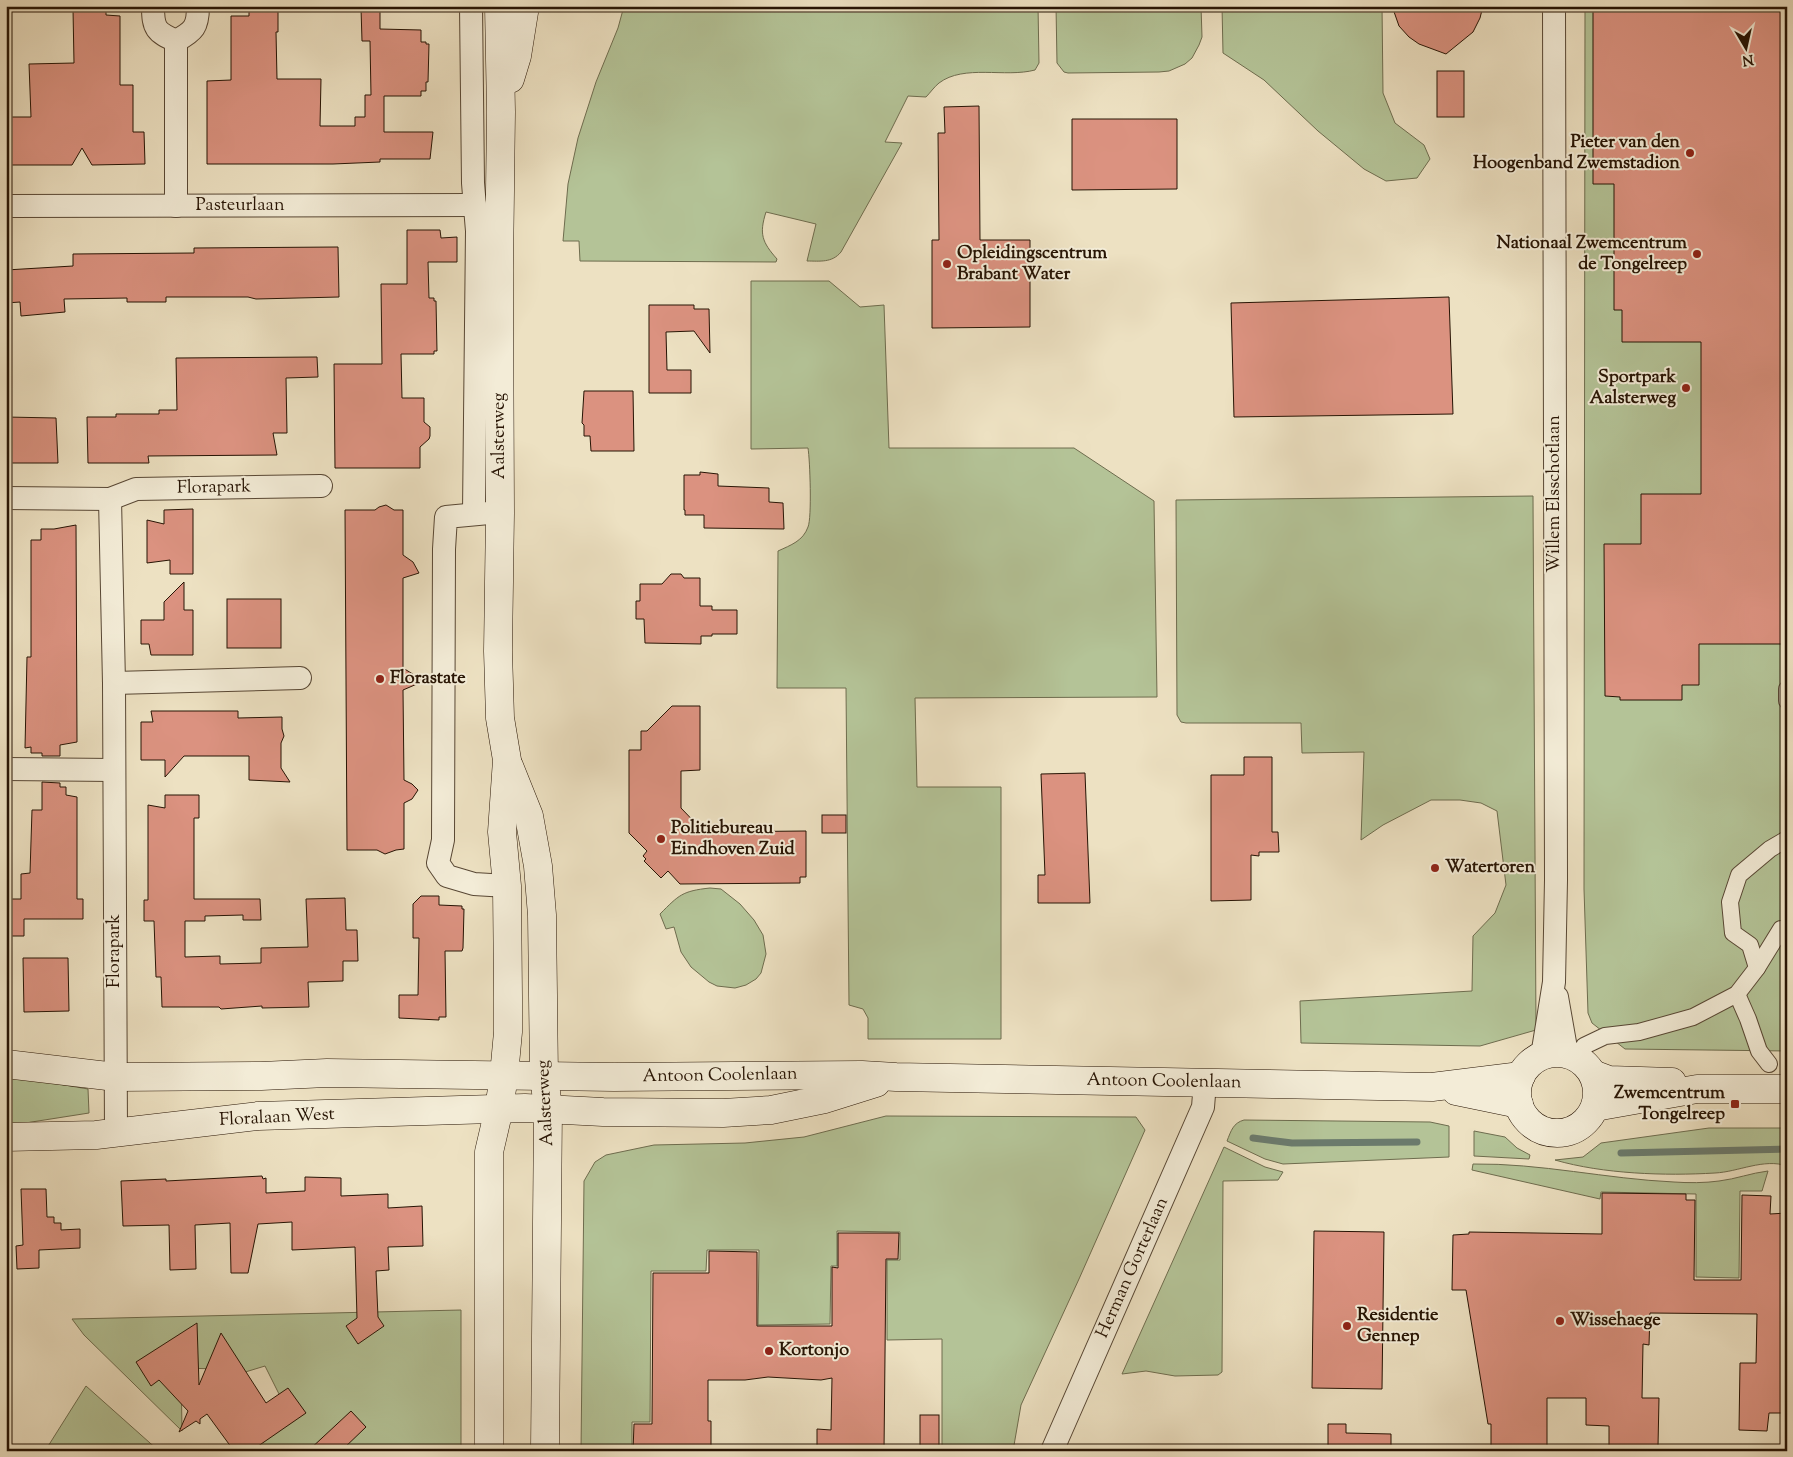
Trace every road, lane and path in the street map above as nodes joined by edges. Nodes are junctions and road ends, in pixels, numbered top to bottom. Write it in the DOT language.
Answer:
graph roads {
  1 [pos="153,6"];
  2 [pos="198,6"];
  3 [pos="471,6"];
  4 [pos="499,6"];
  5 [pos="525,6"];
  6 [pos="1554,6"];
  7 [pos="176,41"];
  8 [pos="501,112"];
  9 [pos="474,204"];
  10 [pos="6,206"];
  11 [pos="176,206"];
  12 [pos="320,486"];
  13 [pos="6,498"];
  14 [pos="110,499"];
  15 [pos="487,513"];
  16 [pos="300,678"];
  17 [pos="114,683"];
  18 [pos="1787,689"];
  19 [pos="1787,701"];
  20 [pos="507,760"];
  21 [pos="6,769"];
  22 [pos="114,770"];
  23 [pos="1787,839"];
  24 [pos="507,886"];
  25 [pos="1785,925"];
  26 [pos="1756,968"];
  27 [pos="1736,994"];
  28 [pos="1565,1052"];
  29 [pos="6,1064"];
  30 [pos="1769,1064"];
  31 [pos="1593,1074"];
  32 [pos="504,1075"];
  33 [pos="116,1076"];
  34 [pos="544,1076"];
  35 [pos="1522,1076"];
  36 [pos="896,1077"];
  37 [pos="1205,1082"];
  38 [pos="1432,1087"];
  39 [pos="1697,1089"];
  40 [pos="1787,1089"];
  41 [pos="1519,1104"];
  42 [pos="1595,1107"];
  43 [pos="548,1108"];
  44 [pos="499,1109"];
  45 [pos="116,1133"];
  46 [pos="6,1137"];
  47 [pos="489,1451"];
  48 [pos="545,1451"];
  49 [pos="1052,1451"];
  1 -- 7 [label="street"];
  2 -- 7 [label="street"];
  3 -- 9 [label="street, Aalsterweg"];
  4 -- 8 [label="main road, Aalsterweg"];
  5 -- 8 [label="main road, Aalsterweg"];
  6 -- 28 [label="street, Willem Elsschotlaan"];
  7 -- 11 [label="street"];
  8 -- 15 [label="main road, Aalsterweg"];
  9 -- 11 [label="street, Pasteurlaan"];
  9 -- 15 [label="street, Aalsterweg"];
  10 -- 11 [label="street, Pasteurlaan"];
  12 -- 14 [label="street, Florapark"];
  13 -- 14 [label="street, Florapark"];
  14 -- 17 [label="street, Florapark"];
  15 -- 20 [label="main road, Aalsterweg"];
  15 -- 24 [label="street"];
  16 -- 17 [label="street"];
  17 -- 22 [label="street, Florapark"];
  18 -- 19 [label="street"];
  20 -- 24 [label="main road, Aalsterweg"];
  20 -- 34 [label="main road, Aalsterweg"];
  21 -- 22 [label="street"];
  22 -- 33 [label="street, Florapark"];
  23 -- 26 [label="street"];
  24 -- 32 [label="main road, Aalsterweg"];
  25 -- 26 [label="street"];
  26 -- 27 [label="street"];
  27 -- 28 [label="street"];
  27 -- 30 [label="street"];
  28 -- 31 [label="main road"];
  28 -- 35 [label="main road"];
  29 -- 33 [label="main road"];
  31 -- 39 [label="main road"];
  31 -- 42 [label="main road"];
  32 -- 33 [label="main road"];
  32 -- 34 [label="main road"];
  32 -- 44 [label="main road, Aalsterweg"];
  33 -- 45 [label="street, Florapark"];
  34 -- 36 [label="main road, Antoon Coolenlaan"];
  34 -- 43 [label="main road, Aalsterweg"];
  35 -- 38 [label="main road, Antoon Coolenlaan"];
  35 -- 41 [label="main road"];
  36 -- 37 [label="main road, Antoon Coolenlaan"];
  36 -- 43 [label="main road, Antoon Coolenlaan"];
  37 -- 38 [label="main road, Antoon Coolenlaan"];
  37 -- 49 [label="street, Herman Gorterlaan"];
  38 -- 41 [label="main road, Antoon Coolenlaan"];
  39 -- 40 [label="main road"];
  39 -- 42 [label="main road"];
  41 -- 42 [label="main road"];
  43 -- 44 [label="main road, Floralaan West"];
  43 -- 48 [label="main road, Aalsterweg"];
  44 -- 45 [label="main road, Floralaan West"];
  44 -- 47 [label="main road, Aalsterweg"];
  45 -- 46 [label="main road, Floralaan West"];
}
